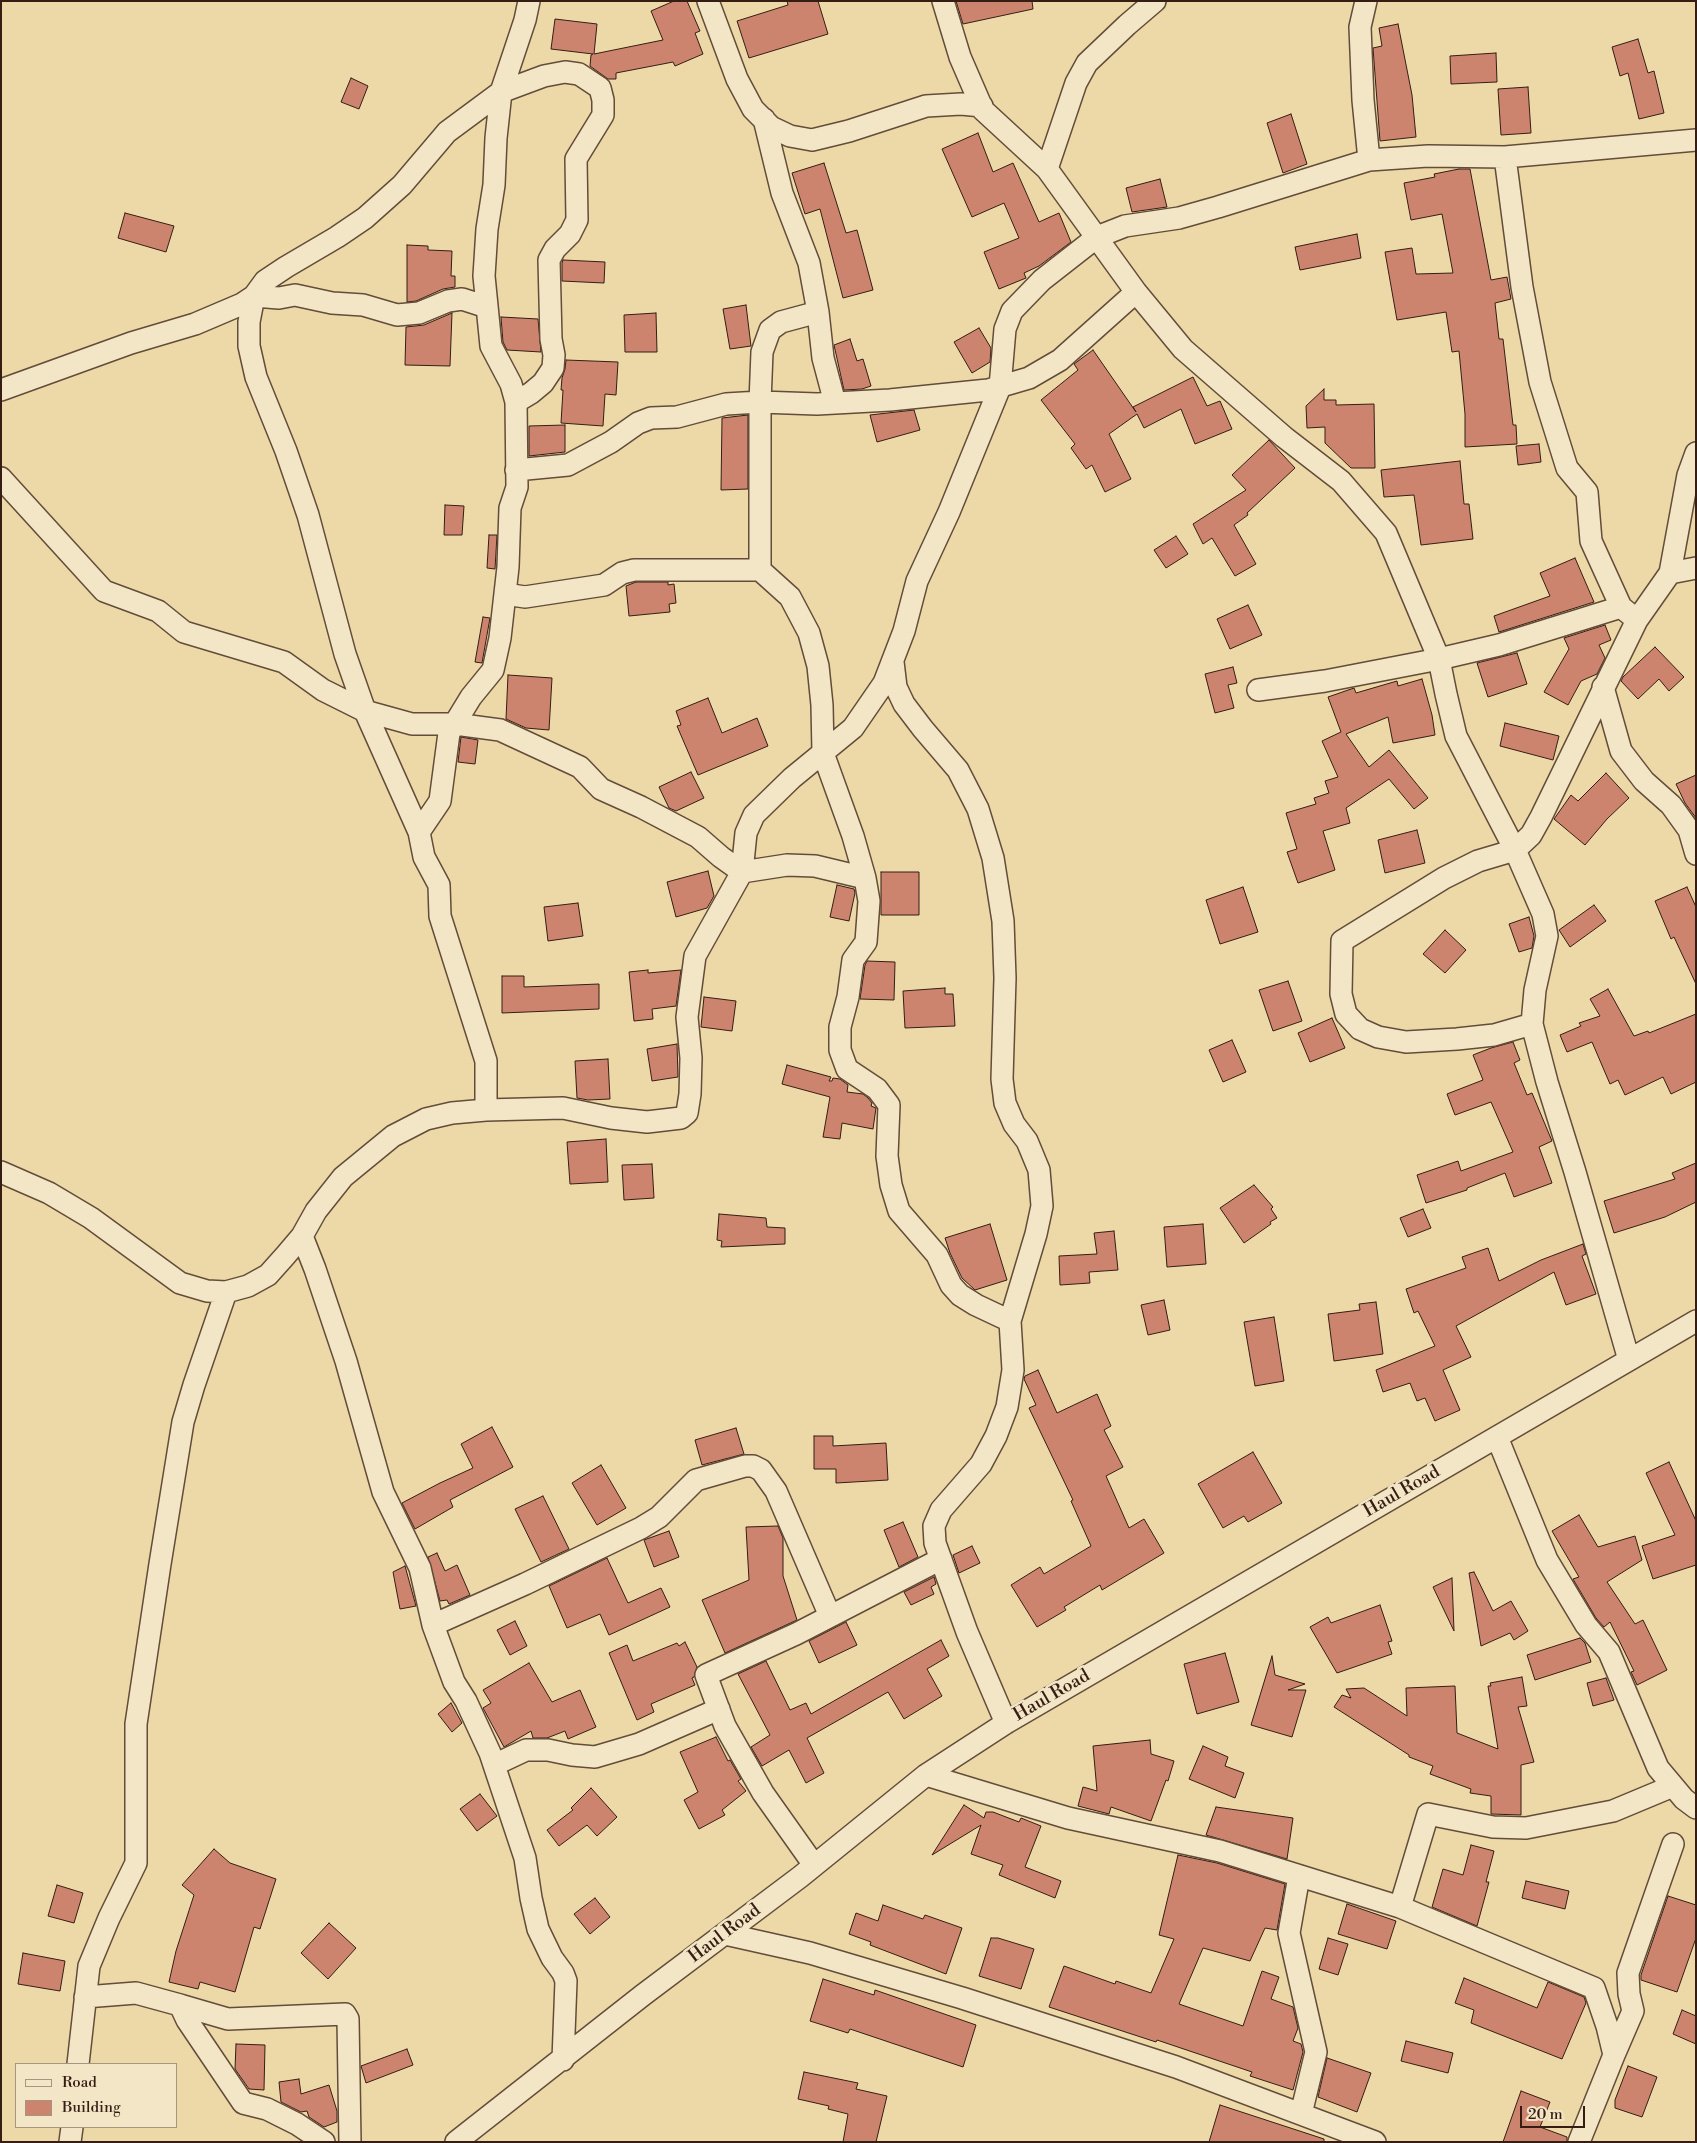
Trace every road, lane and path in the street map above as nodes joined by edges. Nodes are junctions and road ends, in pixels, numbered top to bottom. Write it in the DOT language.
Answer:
graph roads {
  1 [pos="528,1"];
  2 [pos="708,1"];
  3 [pos="943,1"];
  4 [pos="1155,1"];
  5 [pos="1366,1"];
  6 [pos="501,92"];
  7 [pos="982,106"];
  8 [pos="764,119"];
  9 [pos="1696,140"];
  10 [pos="1505,157"];
  11 [pos="1369,160"];
  12 [pos="1047,169"];
  13 [pos="1097,237"];
  14 [pos="1136,292"];
  15 [pos="254,296"];
  16 [pos="487,307"];
  17 [pos="818,312"];
  18 [pos="1000,387"];
  19 [pos="1,390"];
  20 [pos="516,402"];
  21 [pos="760,402"];
  22 [pos="835,403"];
  23 [pos="1696,453"];
  24 [pos="516,470"];
  25 [pos="1,478"];
  26 [pos="1696,568"];
  27 [pos="760,570"];
  28 [pos="1670,573"];
  29 [pos="505,594"];
  30 [pos="1629,614"];
  31 [pos="1439,659"];
  32 [pos="892,662"];
  33 [pos="1603,687"];
  34 [pos="1258,690"];
  35 [pos="365,711"];
  36 [pos="455,724"];
  37 [pos="823,752"];
  38 [pos="419,832"];
  39 [pos="1515,850"];
  40 [pos="1696,854"];
  41 [pos="742,872"];
  42 [pos="865,878"];
  43 [pos="1532,1024"];
  44 [pos="486,1110"];
  45 [pos="1,1172"];
  46 [pos="302,1236"];
  47 [pos="226,1292"];
  48 [pos="1010,1321"];
  49 [pos="1696,1321"];
  50 [pos="1629,1360"];
  51 [pos="1497,1437"];
  52 [pos="941,1559"];
  53 [pos="830,1616"];
  54 [pos="433,1625"];
  55 [pos="719,1709"];
  56 [pos="1006,1722"];
  57 [pos="494,1765"];
  58 [pos="926,1776"];
  59 [pos="1673,1786"];
  60 [pos="1696,1808"];
  61 [pos="1672,1844"];
  62 [pos="814,1865"];
  63 [pos="1299,1876"];
  64 [pos="1400,1907"];
  65 [pos="724,1934"];
  66 [pos="85,1997"];
  67 [pos="180,2004"];
  68 [pos="1614,2055"];
  69 [pos="563,2060"];
  70 [pos="78,2063"];
  71 [pos="1301,2114"];
  72 [pos="72,2128"];
  73 [pos="70,2142"];
  74 [pos="324,2142"];
  75 [pos="350,2142"];
  76 [pos="456,2142"];
  77 [pos="1375,2142"];
  78 [pos="1579,2142"];
  1 -- 6 [label="street"];
  2 -- 8 [label="street"];
  3 -- 7 [label="street"];
  4 -- 12 [label="street"];
  5 -- 11 [label="street"];
  6 -- 15 [label="street"];
  6 -- 16 [label="street"];
  6 -- 20 [label="street"];
  7 -- 8 [label="street"];
  7 -- 12 [label="street"];
  8 -- 17 [label="street"];
  9 -- 10 [label="street"];
  10 -- 11 [label="street"];
  10 -- 30 [label="street"];
  11 -- 13 [label="street"];
  12 -- 13 [label="street"];
  13 -- 14 [label="street"];
  13 -- 18 [label="street"];
  14 -- 18 [label="street"];
  14 -- 31 [label="street"];
  15 -- 16 [label="street"];
  15 -- 19 [label="street"];
  15 -- 35 [label="street"];
  16 -- 20 [label="street"];
  17 -- 21 [label="street"];
  17 -- 22 [label="street"];
  18 -- 22 [label="street"];
  18 -- 32 [label="street"];
  20 -- 24 [label="street"];
  21 -- 22 [label="street"];
  21 -- 24 [label="street"];
  21 -- 27 [label="street"];
  23 -- 28 [label="street"];
  24 -- 29 [label="street"];
  25 -- 35 [label="street"];
  26 -- 28 [label="street"];
  27 -- 29 [label="street"];
  27 -- 37 [label="street"];
  28 -- 30 [label="street"];
  29 -- 36 [label="street"];
  30 -- 31 [label="street"];
  30 -- 33 [label="street"];
  31 -- 34 [label="street"];
  31 -- 39 [label="street"];
  32 -- 37 [label="street"];
  32 -- 48 [label="street"];
  33 -- 39 [label="street"];
  33 -- 40 [label="street"];
  35 -- 36 [label="street"];
  35 -- 38 [label="street"];
  36 -- 38 [label="street"];
  36 -- 41 [label="street"];
  37 -- 41 [label="street"];
  37 -- 42 [label="street"];
  38 -- 44 [label="street"];
  39 -- 43 [label="street"];
  39 -- 43 [label="street"];
  41 -- 42 [label="street"];
  41 -- 44 [label="street"];
  42 -- 48 [label="street"];
  43 -- 50 [label="street"];
  44 -- 46 [label="street"];
  45 -- 47 [label="street"];
  46 -- 47 [label="street"];
  46 -- 54 [label="street"];
  47 -- 66 [label="street"];
  48 -- 52 [label="street"];
  49 -- 50 [label="street, Haul Road"];
  50 -- 51 [label="street, Haul Road"];
  51 -- 56 [label="street, Haul Road"];
  51 -- 59 [label="street"];
  52 -- 53 [label="street"];
  52 -- 56 [label="street"];
  53 -- 54 [label="street"];
  53 -- 55 [label="street"];
  54 -- 57 [label="street"];
  55 -- 57 [label="street"];
  55 -- 62 [label="street"];
  56 -- 58 [label="street, Haul Road"];
  57 -- 69 [label="street"];
  58 -- 62 [label="street, Haul Road"];
  58 -- 63 [label="street"];
  59 -- 60 [label="street"];
  59 -- 64 [label="street"];
  61 -- 68 [label="street"];
  62 -- 65 [label="street, Haul Road"];
  63 -- 64 [label="street"];
  63 -- 71 [label="street"];
  64 -- 68 [label="street"];
  65 -- 69 [label="street, Haul Road"];
  65 -- 71 [label="street"];
  66 -- 67 [label="street"];
  66 -- 70 [label="street"];
  67 -- 74 [label="street"];
  67 -- 75 [label="street"];
  68 -- 78 [label="street"];
  69 -- 76 [label="street, Haul Road"];
  71 -- 77 [label="street"];
  72 -- 73 [label="street"];
}
